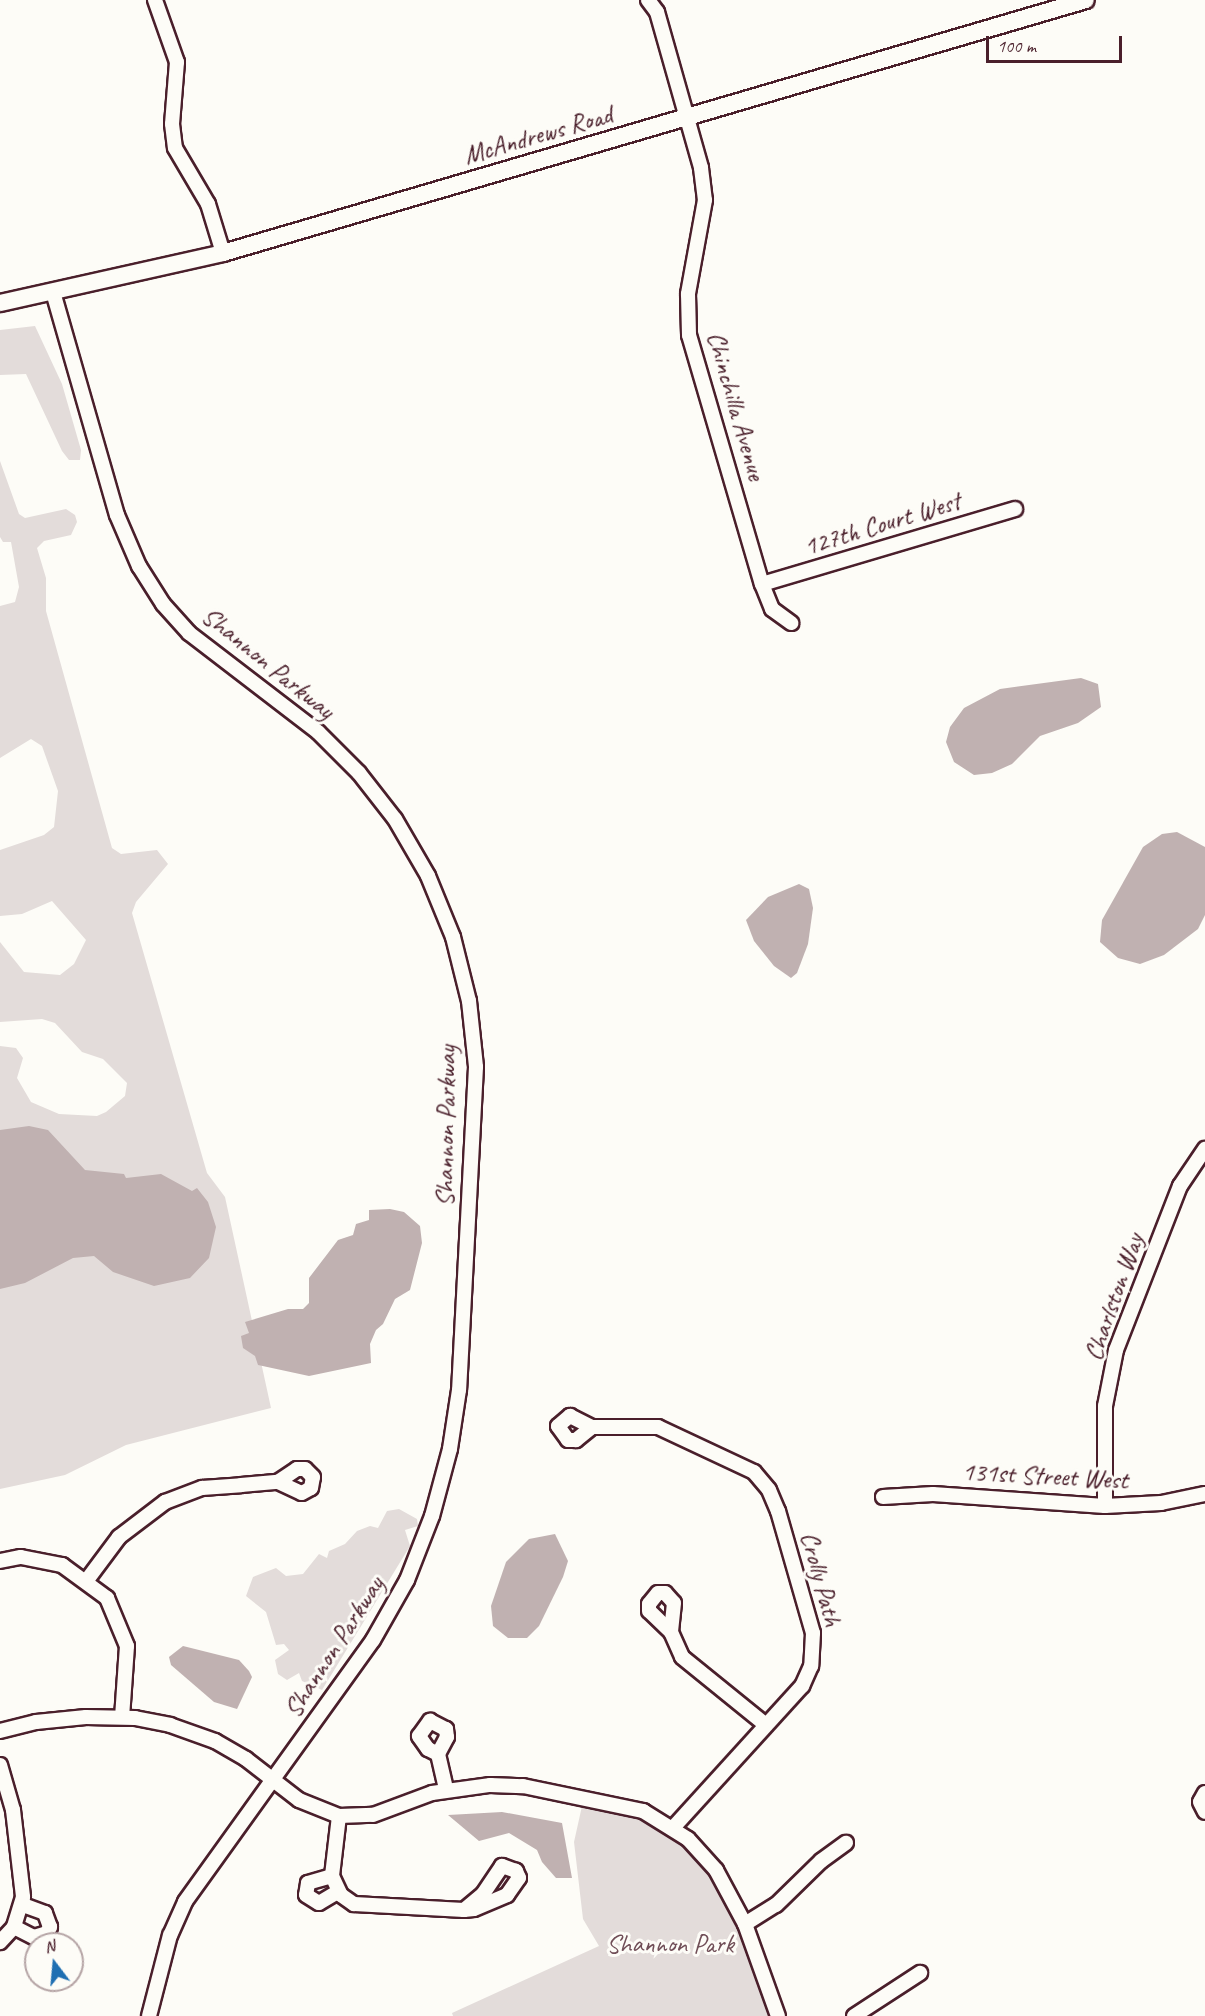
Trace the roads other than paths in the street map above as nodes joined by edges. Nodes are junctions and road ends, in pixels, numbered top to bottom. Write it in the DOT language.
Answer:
graph roads {
  1 [pos="155,0"];
  2 [pos="648,0"];
  3 [pos="1086,0"];
  4 [pos="686,118"];
  5 [pos="223,253"];
  6 [pos="53,292"];
  7 [pos="0,303"];
  8 [pos="1015,509"];
  9 [pos="762,585"];
  10 [pos="791,623"];
  11 [pos="1205,1149"];
  12 [pos="592,1427"];
  13 [pos="278,1482"];
  14 [pos="1205,1494"];
  15 [pos="883,1497"];
  16 [pos="1105,1506"];
  17 [pos="0,1562"];
  18 [pos="87,1580"];
  19 [pos="670,1632"];
  20 [pos="122,1717"];
  21 [pos="766,1725"];
  22 [pos="0,1731"];
  23 [pos="438,1754"];
  24 [pos="0,1765"];
  25 [pos="273,1780"];
  26 [pos="446,1790"];
  27 [pos="1205,1793"];
  28 [pos="1205,1812"];
  29 [pos="339,1816"];
  30 [pos="674,1828"];
  31 [pos="846,1843"];
  32 [pos="332,1876"];
  33 [pos="339,1891"];
  34 [pos="22,1905"];
  35 [pos="464,1910"];
  36 [pos="744,1924"];
  37 [pos="14,1927"];
  38 [pos="0,1942"];
  39 [pos="920,1973"];
  40 [pos="149,2016"];
  41 [pos="778,2016"];
  42 [pos="854,2016"];
  1 -- 5 [label="street"];
  2 -- 4 [label="street, Chinchilla Avenue"];
  3 -- 4 [label="main road, McAndrews Road"];
  4 -- 5 [label="main road, McAndrews Road"];
  4 -- 9 [label="street, Chinchilla Avenue"];
  5 -- 6 [label="main road, McAndrews Road"];
  6 -- 7 [label="main road, McAndrews Road"];
  6 -- 25 [label="street, Shannon Parkway"];
  8 -- 9 [label="street, 127th Court West"];
  9 -- 10 [label="street, Chinchilla Avenue"];
  11 -- 16 [label="street, Charlston Way"];
  12 -- 21 [label="street, Crolly Path"];
  13 -- 18 [label="street"];
  14 -- 16 [label="street, 131st Street West"];
  15 -- 16 [label="street, 131st Street West"];
  17 -- 18 [label="street"];
  18 -- 20 [label="street"];
  19 -- 21 [label="street"];
  20 -- 22 [label="street"];
  20 -- 25 [label="street"];
  21 -- 30 [label="street, Crolly Path"];
  23 -- 26 [label="street"];
  24 -- 34 [label="street"];
  25 -- 29 [label="street"];
  25 -- 40 [label="street, Shannon Parkway"];
  26 -- 29 [label="street"];
  26 -- 30 [label="street"];
  27 -- 28 [label="street"];
  29 -- 32 [label="street"];
  30 -- 36 [label="street"];
  31 -- 36 [label="street"];
  32 -- 33 [label="street"];
  32 -- 33 [label="street"];
  33 -- 35 [label="street"];
  34 -- 37 [label="street"];
  34 -- 37 [label="street"];
  36 -- 41 [label="street"];
  37 -- 38 [label="street"];
  39 -- 42 [label="street"];
}
